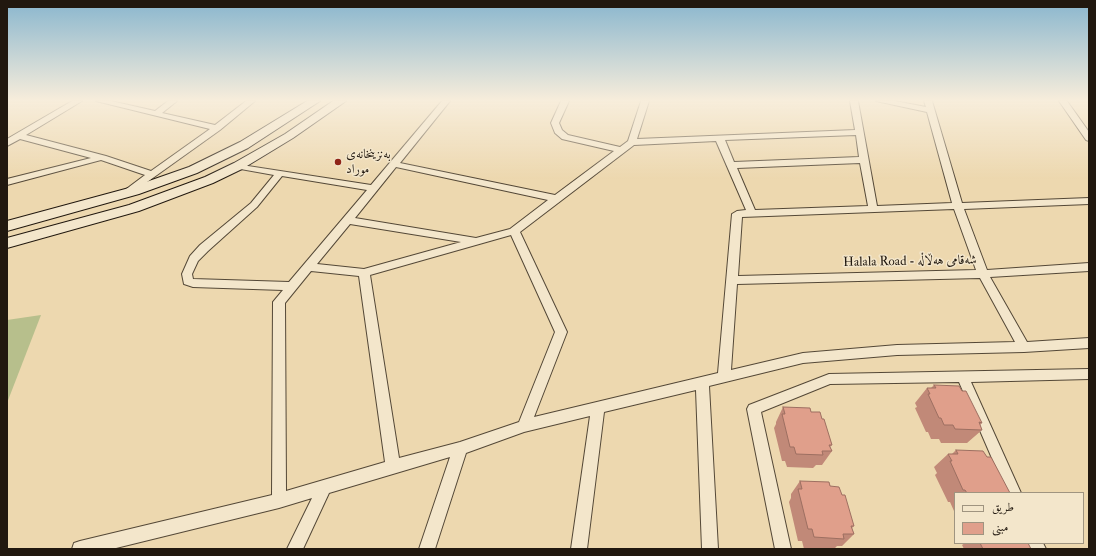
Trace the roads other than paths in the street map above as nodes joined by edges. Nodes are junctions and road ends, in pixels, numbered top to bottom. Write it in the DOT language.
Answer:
graph roads {
  1 [pos="34,127"];
  2 [pos="212,127"];
  3 [pos="272,127"];
  4 [pos="302,127"];
  5 [pos="425,127"];
  6 [pos="557,127"];
  7 [pos="637,127"];
  8 [pos="858,127"];
  9 [pos="936,127"];
  10 [pos="1081,127"];
  11 [pos="217,128"];
  12 [pos="859,132"];
  13 [pos="18,136"];
  14 [pos="720,138"];
  15 [pos="1089,138"];
  16 [pos="632,142"];
  17 [pos="7,143"];
  18 [pos="621,150"];
  19 [pos="103,158"];
  20 [pos="864,160"];
  21 [pos="394,164"];
  22 [pos="731,165"];
  23 [pos="238,166"];
  24 [pos="280,173"];
  25 [pos="152,174"];
  26 [pos="7,182"];
  27 [pos="374,188"];
  28 [pos="126,193"];
  29 [pos="556,199"];
  30 [pos="1089,201"];
  31 [pos="958,206"];
  32 [pos="873,209"];
  33 [pos="752,214"];
  34 [pos="348,220"];
  35 [pos="7,226"];
  36 [pos="514,231"];
  37 [pos="476,242"];
  38 [pos="7,243"];
  39 [pos="308,267"];
  40 [pos="1089,267"];
  41 [pos="364,273"];
  42 [pos="983,274"];
  43 [pos="732,280"];
  44 [pos="292,286"];
  45 [pos="1089,343"];
  46 [pos="1024,347"];
  47 [pos="1089,374"];
  48 [pos="963,377"];
  49 [pos="724,378"];
  50 [pos="702,384"];
  51 [pos="598,408"];
  52 [pos="524,426"];
  53 [pos="460,448"];
  54 [pos="393,466"];
  55 [pos="325,486"];
  56 [pos="1014,492"];
  57 [pos="279,500"];
  58 [pos="80,549"];
  59 [pos="295,549"];
  60 [pos="427,549"];
  61 [pos="579,549"];
  62 [pos="710,549"];
  63 [pos="783,549"];
  1 -- 13 [label="street"];
  2 -- 11 [label="street"];
  3 -- 28 [label="street"];
  4 -- 23 [label="street"];
  5 -- 21 [label="street"];
  6 -- 18 [label="street"];
  7 -- 16 [label="street"];
  8 -- 12 [label="street"];
  9 -- 31 [label="street"];
  10 -- 15 [label="street"];
  11 -- 25 [label="street"];
  12 -- 14 [label="street"];
  12 -- 20 [label="street"];
  13 -- 17 [label="street"];
  13 -- 19 [label="street"];
  14 -- 16 [label="street"];
  14 -- 22 [label="street"];
  16 -- 18 [label="street"];
  18 -- 29 [label="street"];
  19 -- 25 [label="street"];
  19 -- 26 [label="street"];
  20 -- 22 [label="street"];
  20 -- 32 [label="street"];
  21 -- 27 [label="street"];
  21 -- 29 [label="street"];
  22 -- 33 [label="street"];
  23 -- 24 [label="street"];
  23 -- 38 [label="street"];
  24 -- 27 [label="street"];
  24 -- 44 [label="street"];
  25 -- 28 [label="street"];
  27 -- 34 [label="street"];
  28 -- 35 [label="street"];
  29 -- 36 [label="street"];
  30 -- 31 [label="street"];
  31 -- 32 [label="street"];
  31 -- 42 [label="street"];
  32 -- 33 [label="street"];
  33 -- 43 [label="street"];
  34 -- 37 [label="street"];
  34 -- 39 [label="street"];
  36 -- 37 [label="street"];
  36 -- 52 [label="street"];
  37 -- 41 [label="street"];
  39 -- 41 [label="street"];
  39 -- 44 [label="street"];
  40 -- 42 [label="street, Halala Road - شەقامی هەڵاڵە"];
  41 -- 54 [label="street"];
  42 -- 43 [label="street, Halala Road - شەقامی هەڵاڵە"];
  42 -- 46 [label="street"];
  43 -- 49 [label="street"];
  44 -- 57 [label="street"];
  45 -- 46 [label="street"];
  46 -- 49 [label="street"];
  47 -- 48 [label="street"];
  48 -- 56 [label="street"];
  48 -- 63 [label="street"];
  49 -- 50 [label="street"];
  50 -- 51 [label="street"];
  50 -- 62 [label="street"];
  51 -- 52 [label="street"];
  51 -- 61 [label="street"];
  52 -- 53 [label="street"];
  53 -- 54 [label="street"];
  53 -- 60 [label="street"];
  54 -- 55 [label="street"];
  55 -- 57 [label="street"];
  55 -- 59 [label="street"];
  57 -- 58 [label="street"];
}
